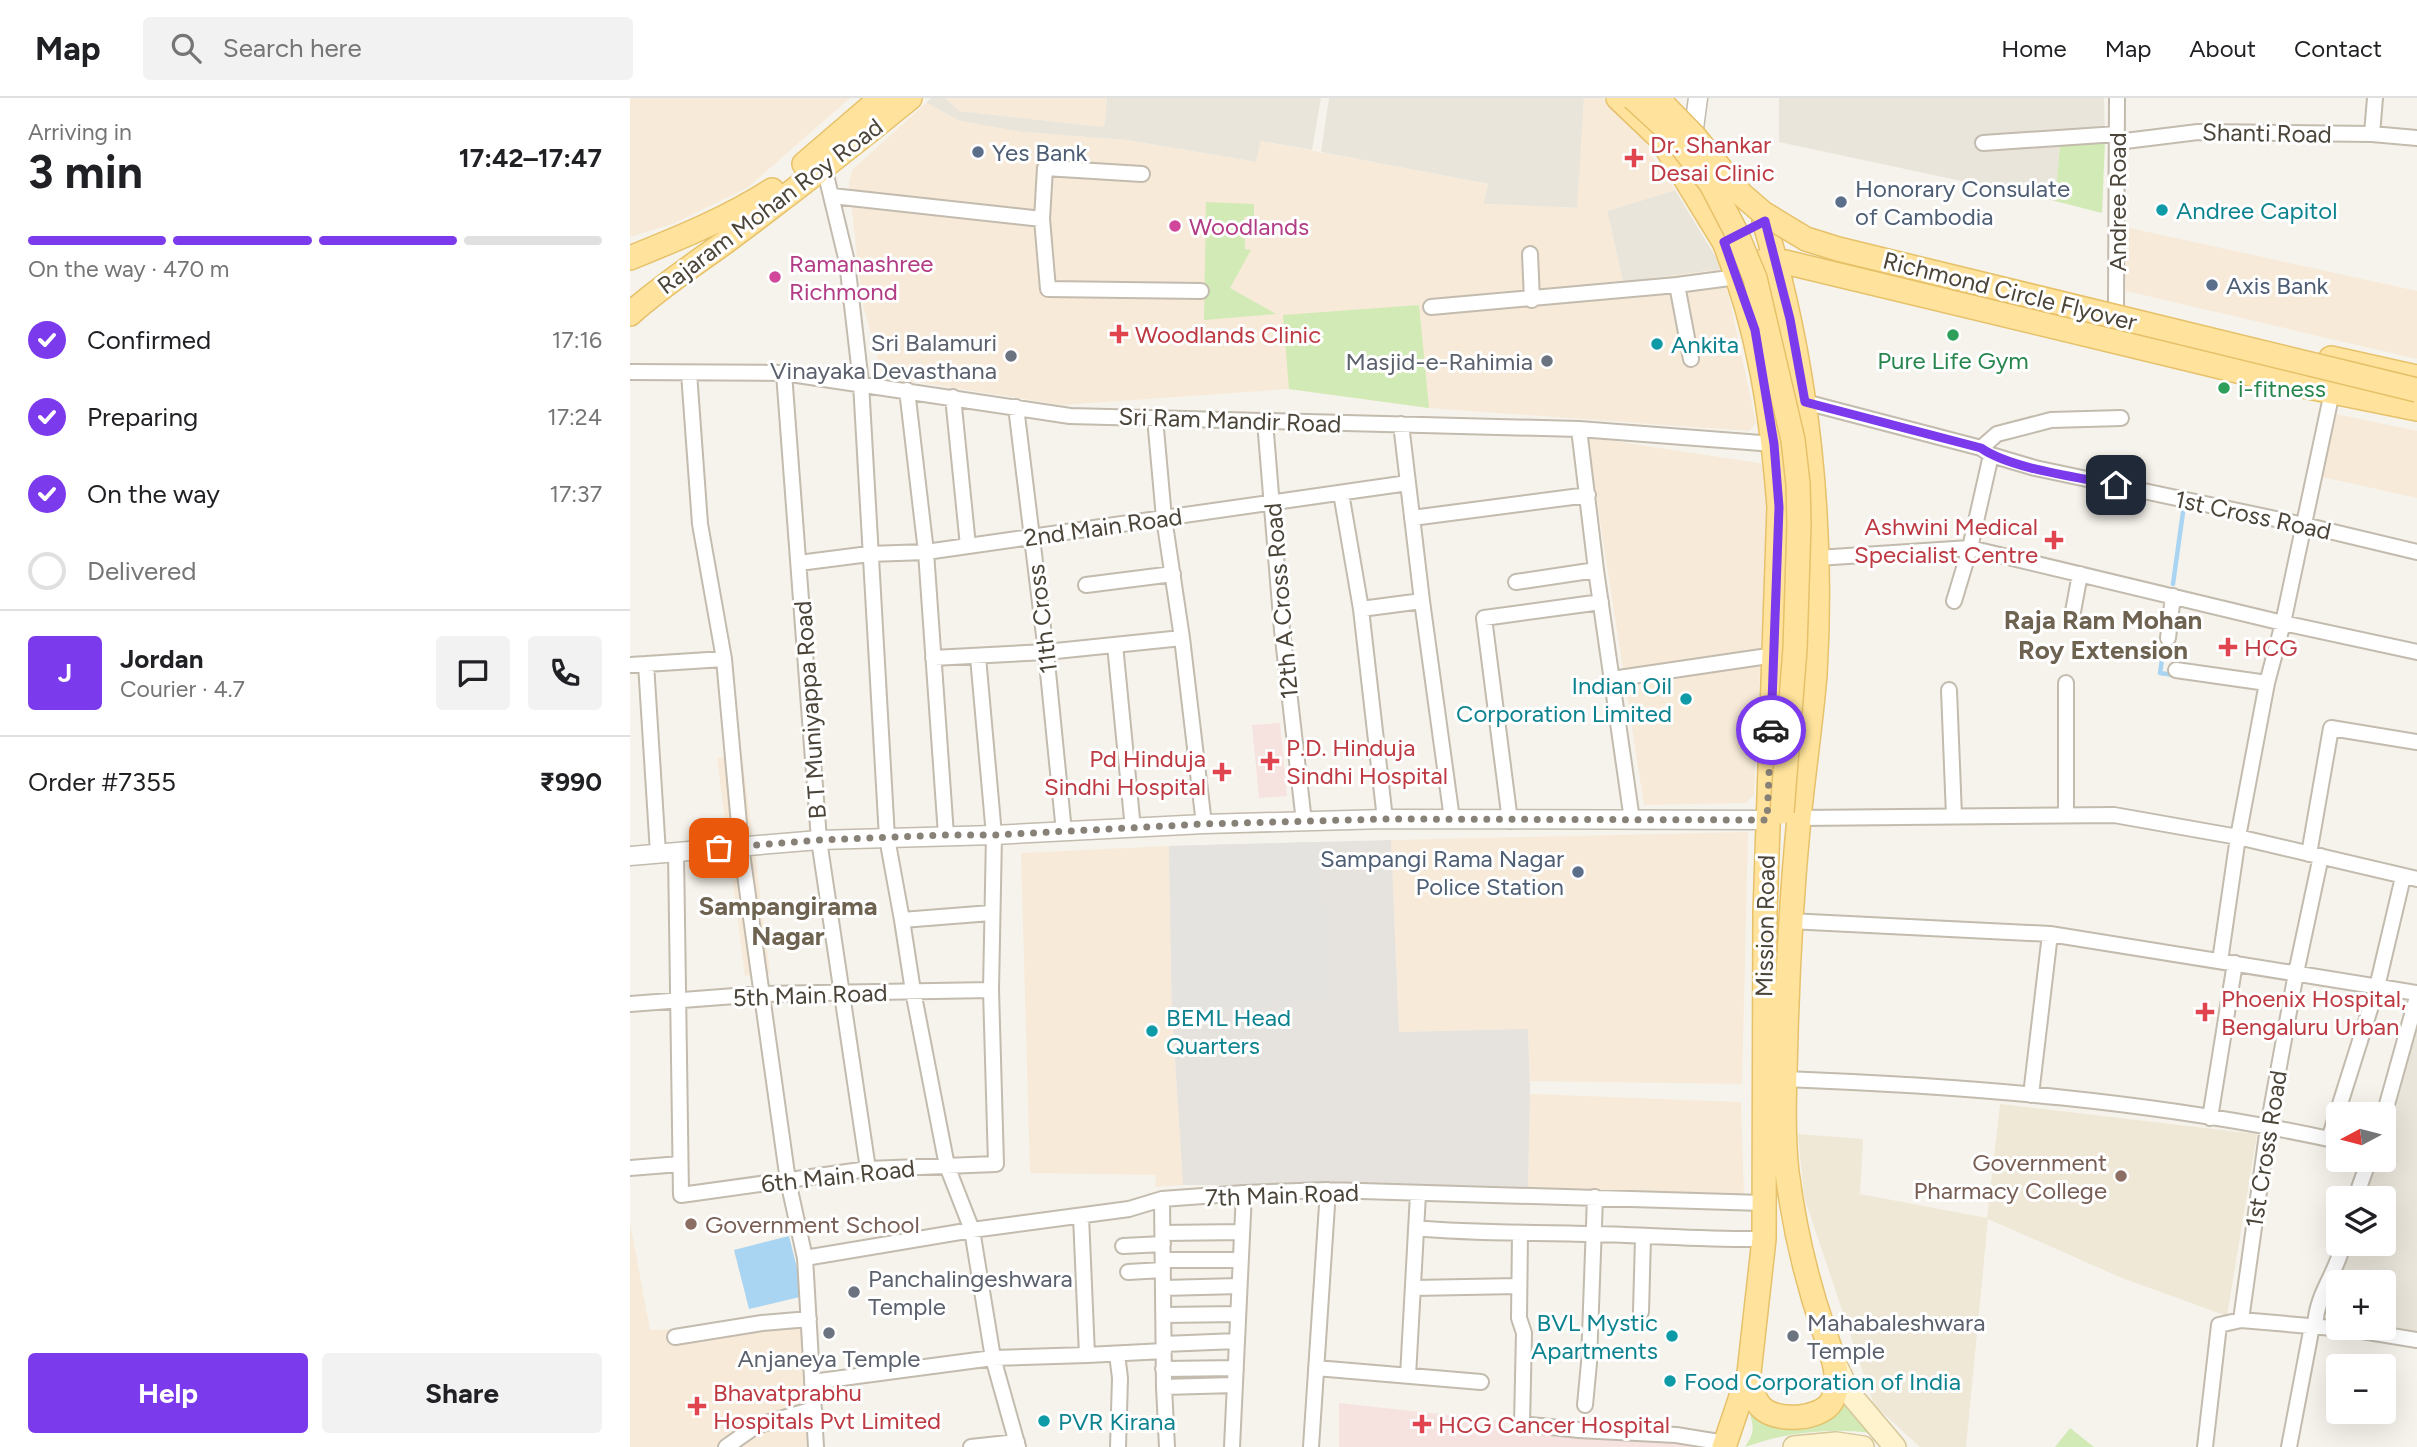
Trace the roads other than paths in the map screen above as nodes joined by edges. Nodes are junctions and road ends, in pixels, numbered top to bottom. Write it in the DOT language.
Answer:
graph roads {
  1 [pos="881,98"];
  2 [pos="910,98"];
  3 [pos="1618,98"];
  4 [pos="1633,98"];
  5 [pos="1659,98"];
  6 [pos="1698,98"];
  7 [pos="2117,98"];
  8 [pos="2375,98"];
  9 [pos="1695,129"];
  10 [pos="2372,134"];
  11 [pos="2117,138"];
  12 [pos="2417,138"];
  13 [pos="1983,143"];
  14 [pos="824,167"];
  15 [pos="1142,174"];
  16 [pos="1684,177"];
  17 [pos="1711,184"];
  18 [pos="832,196"];
  19 [pos="1042,219"];
  20 [pos="1765,221"];
  21 [pos="1531,254"];
  22 [pos="630,258"];
  23 [pos="1731,259"];
  24 [pos="1776,261"];
  25 [pos="1677,285"];
  26 [pos="1201,291"];
  27 [pos="1532,299"];
  28 [pos="2116,305"];
  29 [pos="1431,307"];
  30 [pos="630,314"];
  31 [pos="1691,359"];
  32 [pos="630,372"];
  33 [pos="689,373"];
  34 [pos="784,373"];
  35 [pos="2417,377"];
  36 [pos="861,383"];
  37 [pos="907,390"];
  38 [pos="2417,390"];
  39 [pos="2332,392"];
  40 [pos="953,397"];
  41 [pos="2417,400"];
  42 [pos="1805,402"];
  43 [pos="1016,407"];
  44 [pos="2417,409"];
  45 [pos="1155,418"];
  46 [pos="2121,418"];
  47 [pos="1265,421"];
  48 [pos="1401,424"];
  49 [pos="1579,429"];
  50 [pos="1774,444"];
  51 [pos="1986,452"];
  52 [pos="1408,483"];
  53 [pos="1341,493"];
  54 [pos="1588,495"];
  55 [pos="1272,503"];
  56 [pos="1412,518"];
  57 [pos="1164,519"];
  58 [pos="2304,525"];
  59 [pos="1032,537"];
  60 [pos="968,546"];
  61 [pos="1970,548"];
  62 [pos="926,552"];
  63 [pos="2417,552"];
  64 [pos="869,554"];
  65 [pos="1817,558"];
  66 [pos="799,563"];
  67 [pos="1596,570"];
  68 [pos="1172,574"];
  69 [pos="2080,574"];
  70 [pos="1516,582"];
  71 [pos="1086,584"];
  72 [pos="2173,596"];
  73 [pos="1954,600"];
  74 [pos="1422,601"];
  75 [pos="1601,602"];
  76 [pos="1361,609"];
  77 [pos="2072,617"];
  78 [pos="2283,623"];
  79 [pos="1182,638"];
  80 [pos="2168,638"];
  81 [pos="1115,645"];
  82 [pos="1046,652"];
  83 [pos="2417,652"];
  84 [pos="1775,655"];
  85 [pos="978,657"];
  86 [pos="933,658"];
  87 [pos="724,659"];
  88 [pos="646,664"];
  89 [pos="630,665"];
  90 [pos="2176,670"];
  91 [pos="1612,679"];
  92 [pos="2066,683"];
  93 [pos="2267,683"];
  94 [pos="1950,690"];
  95 [pos="2417,742"];
  96 [pos="2066,815"];
  97 [pos="1954,816"];
  98 [pos="1783,817"];
  99 [pos="1385,819"];
  100 [pos="1452,820"];
  101 [pos="1632,820"];
  102 [pos="1510,821"];
  103 [pos="1304,822"];
  104 [pos="1204,824"];
  105 [pos="1133,829"];
  106 [pos="1064,831"];
  107 [pos="946,835"];
  108 [pos="994,835"];
  109 [pos="2238,837"];
  110 [pos="887,838"];
  111 [pos="819,840"];
  112 [pos="741,846"];
  113 [pos="1766,850"];
  114 [pos="676,852"];
  115 [pos="657,853"];
  116 [pos="2315,855"];
  117 [pos="630,856"];
  118 [pos="2410,878"];
  119 [pos="991,913"];
  120 [pos="902,920"];
  121 [pos="1789,920"];
  122 [pos="2050,934"];
  123 [pos="2227,962"];
  124 [pos="2296,973"];
  125 [pos="2377,987"];
  126 [pos="991,990"];
  127 [pos="913,991"];
  128 [pos="761,994"];
  129 [pos="842,994"];
  130 [pos="2417,995"];
  131 [pos="677,1001"];
  132 [pos="630,1004"];
  133 [pos="1785,1079"];
  134 [pos="2031,1095"];
  135 [pos="2345,1102"];
  136 [pos="2388,1102"];
  137 [pos="2210,1118"];
  138 [pos="2268,1127"];
  139 [pos="2326,1138"];
  140 [pos="680,1164"];
  141 [pos="947,1166"];
  142 [pos="630,1168"];
  143 [pos="869,1169"];
  144 [pos="788,1181"];
  145 [pos="1328,1190"];
  146 [pos="1244,1193"];
  147 [pos="1418,1194"];
  148 [pos="1595,1197"];
  149 [pos="1162,1199"];
  150 [pos="1763,1203"];
  151 [pos="1082,1216"];
  152 [pos="1416,1228"];
  153 [pos="972,1230"];
  154 [pos="1242,1232"];
  155 [pos="1520,1234"];
  156 [pos="1594,1234"];
  157 [pos="1643,1237"];
  158 [pos="1163,1238"];
  159 [pos="1764,1239"];
  160 [pos="1123,1246"];
  161 [pos="2340,1256"];
  162 [pos="805,1258"];
  163 [pos="1240,1259"];
  164 [pos="1163,1265"];
  165 [pos="1128,1272"];
  166 [pos="1239,1286"];
  167 [pos="1518,1286"];
  168 [pos="1163,1288"];
  169 [pos="1413,1288"];
  170 [pos="1641,1312"];
  171 [pos="1238,1314"];
  172 [pos="1164,1315"];
  173 [pos="809,1319"];
  174 [pos="2241,1320"];
  175 [pos="2314,1326"];
  176 [pos="675,1337"];
  177 [pos="2417,1340"];
  178 [pos="1237,1341"];
  179 [pos="1164,1347"];
  180 [pos="1117,1354"];
  181 [pos="1087,1356"];
  182 [pos="993,1358"];
  183 [pos="1836,1365"];
  184 [pos="1316,1367"];
  185 [pos="1236,1368"];
  186 [pos="1163,1369"];
  187 [pos="1408,1376"];
  188 [pos="1748,1377"];
  189 [pos="812,1382"];
  190 [pos="1481,1382"];
  191 [pos="1236,1385"];
  192 [pos="1164,1387"];
  193 [pos="1585,1405"];
  194 [pos="814,1409"];
  195 [pos="1018,1444"];
  196 [pos="1725,1445"];
  197 [pos="726,1447"];
  198 [pos="816,1447"];
  199 [pos="971,1447"];
  200 [pos="1118,1447"];
  201 [pos="1167,1447"];
  202 [pos="1232,1447"];
  203 [pos="1311,1447"];
  204 [pos="1794,1447"];
  205 [pos="1863,1447"];
  206 [pos="1895,1447"];
  207 [pos="2205,1447"];
  208 [pos="2289,1447"];
  1 -- 22 [label="main road, Rajaram Mohan Roy Road"];
  2 -- 14 [label="main road, Rajaram Mohan Roy Road"];
  3 -- 16 [label="main road, Mission Road"];
  4 -- 17 [label="main road, Richmond Circle Flyover, bridge"];
  5 -- 9 [label="main road"];
  5 -- 38 [label="main road, Richmond Circle Flyover, bridge"];
  6 -- 9 [label="street"];
  7 -- 11 [label="street, Andree Road"];
  8 -- 10 [label="street"];
  9 -- 16 [label="street"];
  9 -- 20 [label="main road"];
  10 -- 11 [label="street, Shanti Road"];
  10 -- 12 [label="street, Shanti Road"];
  11 -- 13 [label="street, Shanti Road"];
  11 -- 28 [label="street, Andree Road"];
  14 -- 18 [label="street"];
  14 -- 30 [label="main road, Rajaram Mohan Roy Road"];
  15 -- 19 [label="street"];
  16 -- 23 [label="main road, Mission Road"];
  17 -- 41 [label="main road, Richmond Circle Flyover"];
  17 -- 98 [label="main road, Richmond Circle Flyover, bridge"];
  18 -- 19 [label="street"];
  18 -- 36 [label="street"];
  19 -- 26 [label="street"];
  20 -- 23 [label="main road"];
  20 -- 24 [label="main road, Mission Road"];
  20 -- 28 [label="main road"];
  21 -- 27 [label="street"];
  23 -- 24 [label="main road"];
  23 -- 25 [label="street"];
  23 -- 50 [label="main road, Mission Road"];
  24 -- 39 [label="main road"];
  24 -- 42 [label="main road, Mission Road"];
  25 -- 27 [label="street"];
  25 -- 31 [label="street"];
  27 -- 29 [label="street"];
  28 -- 35 [label="main road"];
  32 -- 33 [label="street, Sri Ram Mandir Road"];
  33 -- 34 [label="street, Sri Ram Mandir Road"];
  33 -- 87 [label="street"];
  34 -- 36 [label="street, Sri Ram Mandir Road"];
  34 -- 66 [label="street, B T Muniyappa Road"];
  36 -- 37 [label="street, Sri Ram Mandir Road"];
  36 -- 64 [label="street"];
  37 -- 40 [label="street, Sri Ram Mandir Road"];
  37 -- 62 [label="street"];
  39 -- 44 [label="main road"];
  39 -- 58 [label="street"];
  40 -- 43 [label="street, Sri Ram Mandir Road"];
  40 -- 60 [label="street"];
  42 -- 51 [label="street, 1st Cross Road"];
  42 -- 65 [label="main road, Mission Road"];
  43 -- 45 [label="street, Sri Ram Mandir Road"];
  43 -- 59 [label="street, 11th Cross"];
  45 -- 47 [label="street, Sri Ram Mandir Road"];
  45 -- 57 [label="street"];
  46 -- 51 [label="street"];
  47 -- 48 [label="street, Sri Ram Mandir Road"];
  47 -- 55 [label="street, 12th A Cross Road"];
  48 -- 49 [label="street, Sri Ram Mandir Road"];
  48 -- 52 [label="street"];
  49 -- 50 [label="street, Sri Ram Mandir Road"];
  49 -- 54 [label="street"];
  50 -- 84 [label="main road, Mission Road"];
  51 -- 58 [label="street, 1st Cross Road"];
  51 -- 61 [label="street"];
  52 -- 53 [label="street, 2nd Main Road"];
  52 -- 56 [label="street"];
  53 -- 55 [label="street, 2nd Main Road"];
  53 -- 76 [label="street"];
  54 -- 56 [label="street"];
  54 -- 67 [label="street"];
  55 -- 57 [label="street, 2nd Main Road"];
  55 -- 103 [label="street, 12th A Cross Road"];
  56 -- 74 [label="street"];
  57 -- 59 [label="street, 2nd Main Road"];
  57 -- 68 [label="street"];
  58 -- 63 [label="street, 1st Cross Road"];
  58 -- 78 [label="street"];
  59 -- 60 [label="street, 2nd Main Road"];
  59 -- 82 [label="street, 11th Cross"];
  60 -- 62 [label="street, 2nd Main Road"];
  61 -- 65 [label="street"];
  61 -- 69 [label="street"];
  61 -- 73 [label="street"];
  62 -- 64 [label="street, 2nd Main Road"];
  62 -- 86 [label="street"];
  64 -- 66 [label="street, 2nd Main Road"];
  64 -- 110 [label="street"];
  65 -- 98 [label="main road, Mission Road"];
  66 -- 111 [label="street, B T Muniyappa Road"];
  67 -- 70 [label="street"];
  67 -- 75 [label="street"];
  68 -- 71 [label="street"];
  68 -- 79 [label="street"];
  69 -- 72 [label="street"];
  69 -- 77 [label="street"];
  72 -- 78 [label="street"];
  72 -- 80 [label="street"];
  74 -- 76 [label="street"];
  74 -- 100 [label="street"];
  75 -- 91 [label="street"];
  75 -- 102 [label="street"];
  76 -- 99 [label="street"];
  78 -- 83 [label="street"];
  78 -- 93 [label="street"];
  79 -- 81 [label="street"];
  79 -- 104 [label="street"];
  81 -- 82 [label="street"];
  81 -- 105 [label="street"];
  82 -- 85 [label="street"];
  82 -- 106 [label="street, 11th Cross"];
  84 -- 91 [label="street"];
  84 -- 98 [label="main road, Mission Road"];
  85 -- 86 [label="street"];
  85 -- 108 [label="street"];
  86 -- 107 [label="street"];
  87 -- 88 [label="street"];
  87 -- 112 [label="street"];
  88 -- 89 [label="street"];
  88 -- 115 [label="street"];
  90 -- 93 [label="street"];
  91 -- 101 [label="street"];
  92 -- 96 [label="street"];
  93 -- 109 [label="street"];
  94 -- 97 [label="street"];
  95 -- 116 [label="street, 1st Cross Road"];
  96 -- 97 [label="street"];
  96 -- 109 [label="street"];
  97 -- 98 [label="street"];
  98 -- 101 [label="street"];
  98 -- 113 [label="main road, Richmond Circle Flyover"];
  98 -- 121 [label="main road, Mission Road"];
  99 -- 100 [label="street"];
  99 -- 103 [label="street"];
  100 -- 102 [label="street"];
  101 -- 102 [label="street"];
  103 -- 104 [label="street"];
  104 -- 105 [label="street"];
  105 -- 106 [label="street"];
  106 -- 108 [label="street"];
  107 -- 108 [label="street"];
  107 -- 110 [label="street"];
  108 -- 119 [label="street"];
  109 -- 116 [label="street"];
  109 -- 123 [label="street"];
  110 -- 111 [label="street"];
  110 -- 120 [label="street"];
  111 -- 112 [label="street"];
  111 -- 129 [label="street, B T Muniyappa Road"];
  112 -- 114 [label="street"];
  112 -- 128 [label="street"];
  113 -- 150 [label="main road, Mission Road"];
  114 -- 115 [label="street"];
  114 -- 131 [label="street"];
  115 -- 117 [label="street"];
  116 -- 118 [label="street"];
  116 -- 124 [label="street, 1st Cross Road"];
  118 -- 125 [label="street"];
  119 -- 120 [label="street"];
  119 -- 126 [label="street"];
  120 -- 127 [label="street"];
  121 -- 122 [label="street"];
  121 -- 133 [label="main road, Mission Road"];
  122 -- 123 [label="street"];
  122 -- 134 [label="street"];
  123 -- 124 [label="street"];
  123 -- 137 [label="street"];
  124 -- 125 [label="street"];
  124 -- 138 [label="street, 1st Cross Road"];
  125 -- 130 [label="street"];
  125 -- 135 [label="street"];
  126 -- 127 [label="street, 5th Main Road"];
  126 -- 141 [label="street, 6th Main Road"];
  127 -- 129 [label="street, 5th Main Road"];
  127 -- 141 [label="street"];
  128 -- 129 [label="street, 5th Main Road"];
  128 -- 131 [label="street, 5th Main Road"];
  128 -- 144 [label="street"];
  129 -- 143 [label="street, B T Muniyappa Road"];
  130 -- 136 [label="street"];
  131 -- 132 [label="street, 5th Main Road"];
  131 -- 140 [label="street"];
  133 -- 134 [label="street"];
  133 -- 183 [label="main road, Mission Road"];
  134 -- 137 [label="street"];
  137 -- 138 [label="street"];
  138 -- 139 [label="street"];
  138 -- 174 [label="street, 1st Cross Road"];
  140 -- 142 [label="street"];
  140 -- 144 [label="street, 6th Main Road"];
  141 -- 143 [label="street, 6th Main Road"];
  141 -- 153 [label="street"];
  143 -- 144 [label="street, 6th Main Road"];
  144 -- 162 [label="street"];
  145 -- 146 [label="street, 7th Main Road"];
  145 -- 147 [label="street, 7th Main Road"];
  145 -- 184 [label="street"];
  146 -- 149 [label="street, 7th Main Road"];
  146 -- 154 [label="street"];
  147 -- 148 [label="street, 7th Main Road"];
  147 -- 152 [label="street"];
  148 -- 150 [label="street, 7th Main Road"];
  148 -- 156 [label="street"];
  149 -- 151 [label="street, 7th Main Road"];
  149 -- 158 [label="street"];
  150 -- 159 [label="main road, Mission Road"];
  151 -- 153 [label="street, 7th Main Road"];
  151 -- 181 [label="street"];
  152 -- 155 [label="street"];
  152 -- 169 [label="street"];
  153 -- 162 [label="street, 7th Main Road"];
  153 -- 182 [label="street"];
  154 -- 158 [label="street"];
  154 -- 163 [label="street"];
  155 -- 156 [label="street"];
  155 -- 167 [label="street"];
  156 -- 157 [label="street"];
  156 -- 193 [label="street"];
  157 -- 159 [label="street"];
  157 -- 170 [label="street"];
  158 -- 160 [label="street"];
  158 -- 164 [label="street"];
  159 -- 188 [label="main road, Mission Road"];
  161 -- 175 [label="street"];
  162 -- 173 [label="street"];
  163 -- 164 [label="street"];
  163 -- 166 [label="street"];
  164 -- 165 [label="street"];
  164 -- 168 [label="street"];
  166 -- 168 [label="street"];
  166 -- 171 [label="street"];
  167 -- 169 [label="street"];
  167 -- 196 [label="street"];
  168 -- 172 [label="street"];
  169 -- 187 [label="street"];
  171 -- 172 [label="street"];
  171 -- 178 [label="street"];
  172 -- 179 [label="street"];
  173 -- 176 [label="street"];
  173 -- 189 [label="street"];
  174 -- 175 [label="street"];
  174 -- 207 [label="street"];
  175 -- 177 [label="street"];
  175 -- 208 [label="street"];
  178 -- 179 [label="street"];
  178 -- 185 [label="street"];
  179 -- 180 [label="street"];
  179 -- 186 [label="street"];
  180 -- 181 [label="street"];
  180 -- 200 [label="street"];
  181 -- 182 [label="street"];
  182 -- 189 [label="street"];
  182 -- 195 [label="street"];
  183 -- 188 [label="main road, Mission Road"];
  183 -- 206 [label="main road"];
  184 -- 187 [label="street"];
  184 -- 203 [label="street"];
  185 -- 186 [label="street"];
  185 -- 191 [label="street"];
  186 -- 192 [label="street"];
  187 -- 190 [label="street"];
  188 -- 196 [label="main road, Mission Road"];
  189 -- 194 [label="street"];
  191 -- 192 [label="street"];
  191 -- 202 [label="street"];
  192 -- 201 [label="street"];
  194 -- 197 [label="street"];
  194 -- 198 [label="street"];
  195 -- 199 [label="street"];
  204 -- 205 [label="main road"];
}
